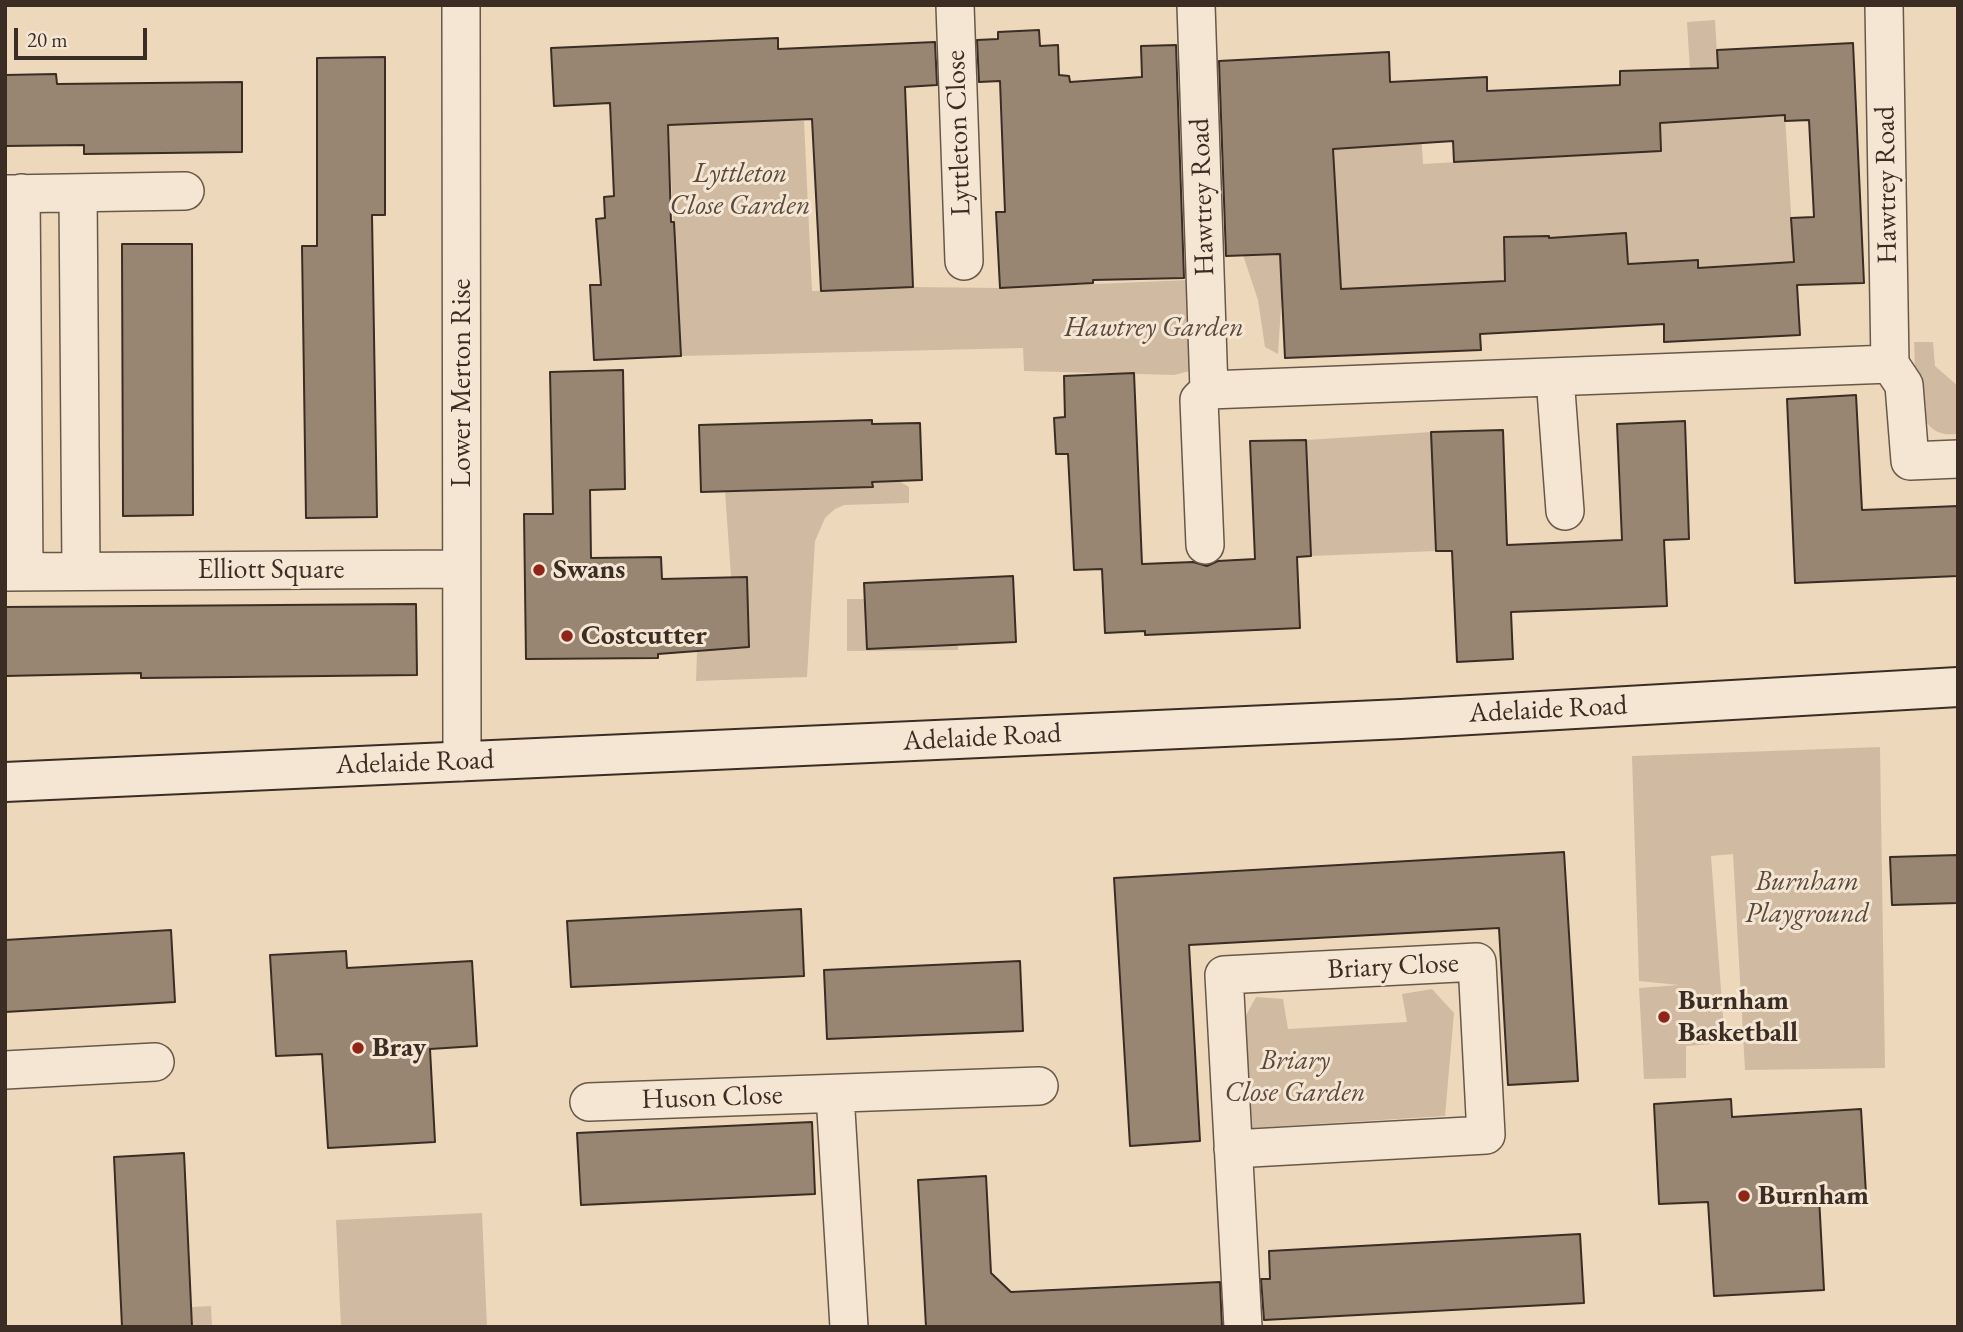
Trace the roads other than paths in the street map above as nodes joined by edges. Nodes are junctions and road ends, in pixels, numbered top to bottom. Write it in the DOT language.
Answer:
graph roads {
  1 [pos="461,5"];
  2 [pos="955,5"];
  3 [pos="1196,5"];
  4 [pos="1884,5"];
  5 [pos="185,191"];
  6 [pos="13,193"];
  7 [pos="78,193"];
  8 [pos="964,261"];
  9 [pos="1890,364"];
  10 [pos="1555,377"];
  11 [pos="1209,390"];
  12 [pos="1958,459"];
  13 [pos="1565,511"];
  14 [pos="1205,545"];
  15 [pos="461,569"];
  16 [pos="15,571"];
  17 [pos="81,572"];
  18 [pos="1958,687"];
  19 [pos="462,762"];
  20 [pos="5,782"];
  21 [pos="155,1062"];
  22 [pos="5,1070"];
  23 [pos="1039,1086"];
  24 [pos="835,1094"];
  25 [pos="589,1102"];
  26 [pos="1233,1149"];
  27 [pos="849,1327"];
  28 [pos="1243,1327"];
  1 -- 15 [label="street, Lower Merton Rise"];
  2 -- 8 [label="street, Lyttleton Close"];
  3 -- 11 [label="street, Hawtrey Road"];
  4 -- 9 [label="street, Hawtrey Road"];
  5 -- 7 [label="street, Elliott Square"];
  6 -- 7 [label="street, Elliott Square"];
  6 -- 16 [label="street, Elliott Square"];
  7 -- 17 [label="street"];
  9 -- 10 [label="street"];
  9 -- 12 [label="street, Hawtrey Road"];
  10 -- 11 [label="street"];
  10 -- 13 [label="street"];
  11 -- 14 [label="street, Hawtrey Road"];
  15 -- 17 [label="street, Elliott Square"];
  15 -- 19 [label="street, Lower Merton Rise"];
  16 -- 17 [label="street, Elliott Square"];
  18 -- 19 [label="main road, Adelaide Road"];
  19 -- 20 [label="main road, Adelaide Road"];
  21 -- 22 [label="street"];
  23 -- 24 [label="street, Huson Close"];
  24 -- 25 [label="street, Huson Close"];
  24 -- 27 [label="street"];
  26 -- 26 [label="street, Briary Close"];
  26 -- 28 [label="street, Briary Close"];
}
